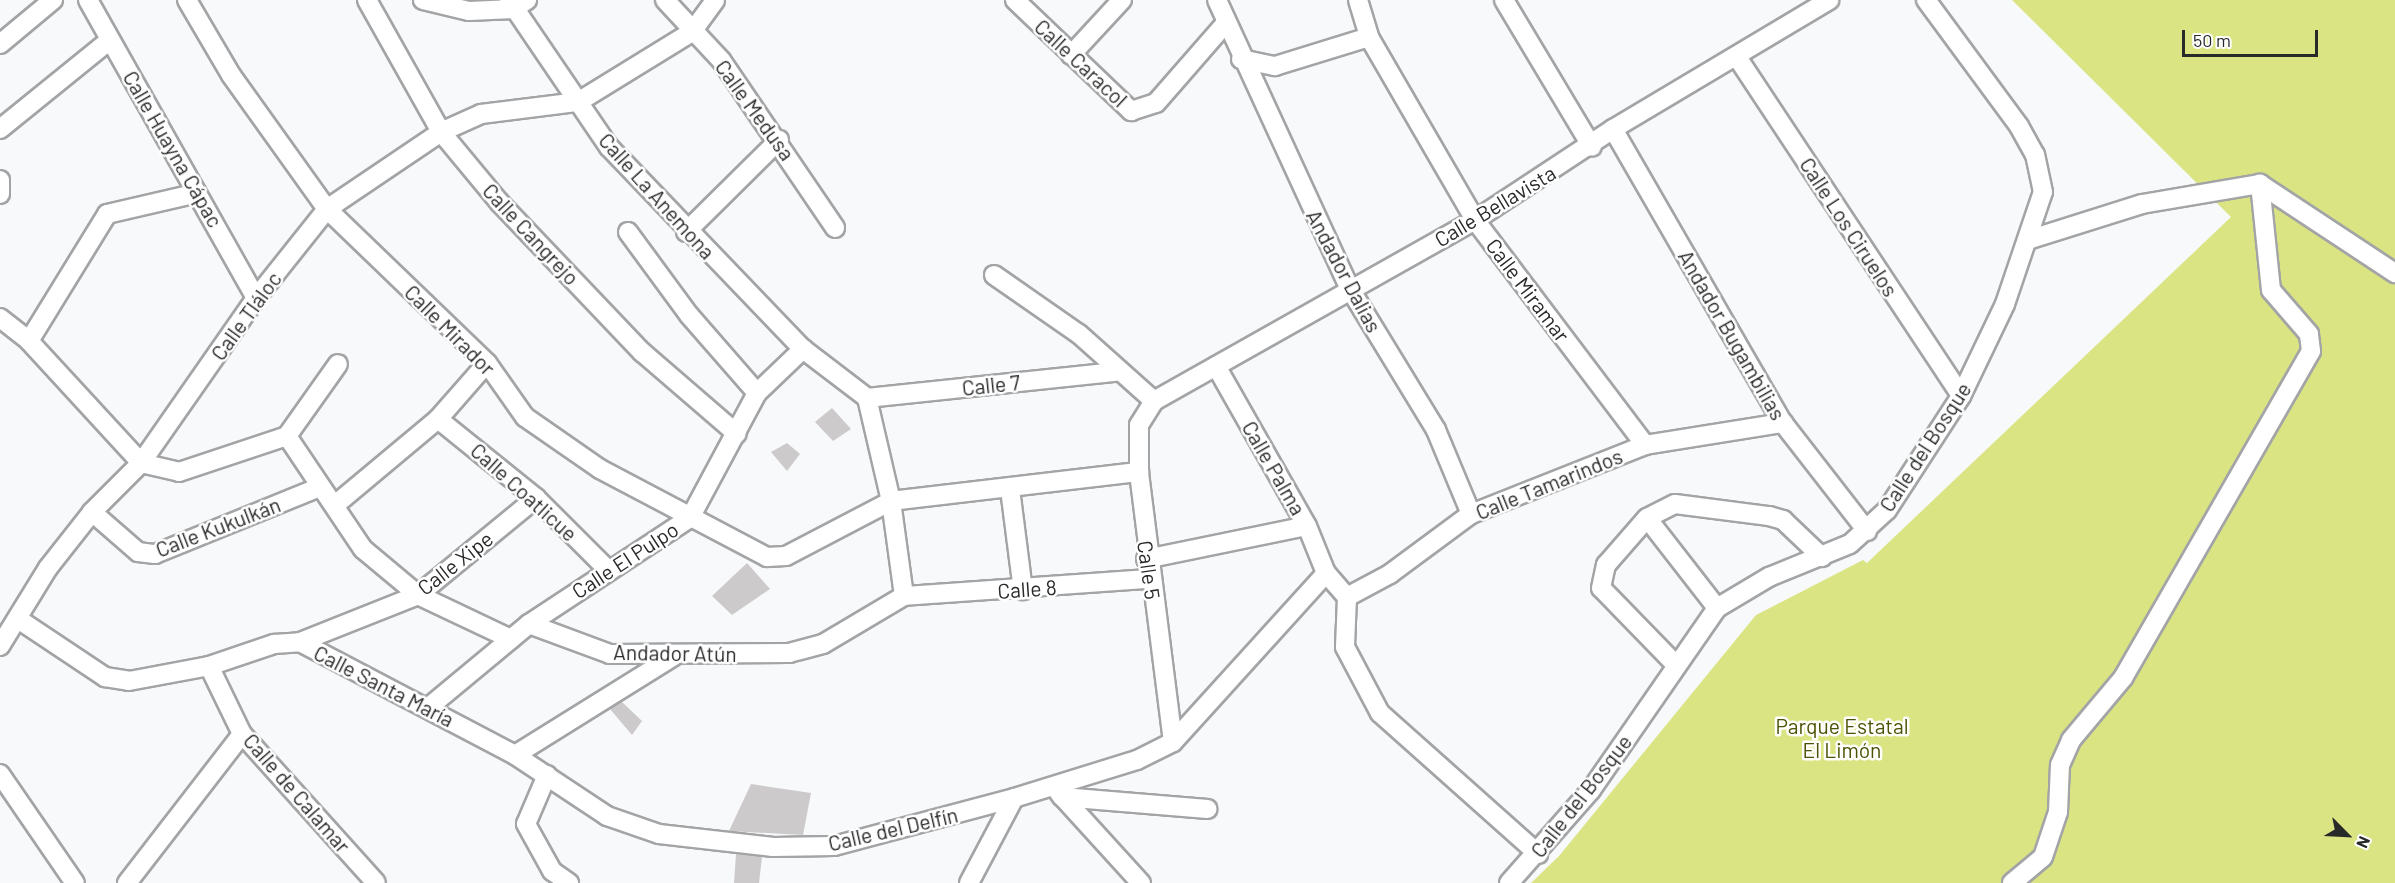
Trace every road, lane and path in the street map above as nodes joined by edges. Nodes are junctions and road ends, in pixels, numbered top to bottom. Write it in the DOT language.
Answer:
graph roads {
  1 [pos="53,0"];
  2 [pos="88,0"];
  3 [pos="187,0"];
  4 [pos="367,0"];
  5 [pos="423,0"];
  6 [pos="664,0"];
  7 [pos="715,0"];
  8 [pos="1015,0"];
  9 [pos="1122,0"];
  10 [pos="1217,0"];
  11 [pos="1358,0"];
  12 [pos="1504,0"];
  13 [pos="1829,0"];
  14 [pos="1926,0"];
  15 [pos="516,3"];
  16 [pos="1225,24"];
  17 [pos="692,32"];
  18 [pos="1369,37"];
  19 [pos="110,40"];
  20 [pos="0,44"];
  21 [pos="1071,55"];
  22 [pos="1737,57"];
  23 [pos="1241,59"];
  24 [pos="578,102"];
  25 [pos="0,129"];
  26 [pos="1613,129"];
  27 [pos="441,132"];
  28 [pos="779,140"];
  29 [pos="1592,147"];
  30 [pos="2260,184"];
  31 [pos="197,193"];
  32 [pos="327,209"];
  33 [pos="1475,220"];
  34 [pos="835,228"];
  35 [pos="628,232"];
  36 [pos="686,232"];
  37 [pos="2031,239"];
  38 [pos="2395,273"];
  39 [pos="994,274"];
  40 [pos="1350,289"];
  41 [pos="256,298"];
  42 [pos="0,318"];
  43 [pos="29,341"];
  44 [pos="803,349"];
  45 [pos="488,363"];
  46 [pos="338,364"];
  47 [pos="1216,366"];
  48 [pos="1116,372"];
  49 [pos="757,393"];
  50 [pos="1961,396"];
  51 [pos="867,398"];
  52 [pos="1154,401"];
  53 [pos="438,418"];
  54 [pos="1783,423"];
  55 [pos="737,434"];
  56 [pos="287,436"];
  57 [pos="1645,445"];
  58 [pos="141,463"];
  59 [pos="1139,472"];
  60 [pos="320,487"];
  61 [pos="1010,489"];
  62 [pos="536,498"];
  63 [pos="891,501"];
  64 [pos="335,505"];
  65 [pos="92,512"];
  66 [pos="1471,514"];
  67 [pos="690,518"];
  68 [pos="1647,518"];
  69 [pos="1307,526"];
  70 [pos="1867,531"];
  71 [pos="1821,557"];
  72 [pos="1146,559"];
  73 [pos="607,569"];
  74 [pos="1326,573"];
  75 [pos="1150,579"];
  76 [pos="1023,590"];
  77 [pos="1343,594"];
  78 [pos="418,595"];
  79 [pos="904,596"];
  80 [pos="1717,608"];
  81 [pos="18,619"];
  82 [pos="529,624"];
  83 [pos="511,639"];
  84 [pos="300,642"];
  85 [pos="0,646"];
  86 [pos="674,656"];
  87 [pos="1676,665"];
  88 [pos="209,666"];
  89 [pos="429,707"];
  90 [pos="242,734"];
  91 [pos="1173,742"];
  92 [pos="515,755"];
  93 [pos="0,774"];
  94 [pos="547,775"];
  95 [pos="1058,791"];
  96 [pos="1014,798"];
  97 [pos="1208,809"];
  98 [pos="1538,854"];
  99 [pos="134,881"];
  100 [pos="973,882"];
  101 [pos="75,883"];
  102 [pos="376,883"];
  103 [pos="569,883"];
  104 [pos="1141,883"];
  105 [pos="1509,883"];
  106 [pos="2012,883"];
  1 -- 20 [label="street"];
  2 -- 19 [label="street, Calle Huayna Cápac"];
  3 -- 32 [label="street, Calle Mirador"];
  4 -- 27 [label="street, Calle Cangrejo"];
  5 -- 15 [label="street"];
  6 -- 17 [label="street, Calle Medusa"];
  7 -- 17 [label="street"];
  8 -- 21 [label="street, Calle Caracol"];
  9 -- 21 [label="street"];
  10 -- 16 [label="street, Andador Dalias"];
  11 -- 18 [label="street, Calle Miramar"];
  12 -- 29 [label="street"];
  13 -- 22 [label="street, Calle Bellavista"];
  14 -- 37 [label="street, Calle del Bosque"];
  15 -- 24 [label="street, Calle La Anemona"];
  16 -- 21 [label="street, Calle Caracol"];
  16 -- 23 [label="street, Andador Dalias"];
  17 -- 24 [label="street"];
  17 -- 28 [label="street, Calle Medusa"];
  18 -- 23 [label="street"];
  18 -- 33 [label="street, Calle Miramar"];
  19 -- 25 [label="street"];
  19 -- 31 [label="street, Calle Huayna Cápac"];
  22 -- 26 [label="street, Calle Bellavista"];
  22 -- 50 [label="street, Calle Los Ciruelos"];
  23 -- 40 [label="street, Andador Dalias"];
  24 -- 27 [label="street, Calle Tláloc"];
  24 -- 36 [label="street, Calle La Anemona"];
  26 -- 29 [label="street, Calle Bellavista"];
  26 -- 54 [label="street, Andador Bugambilias"];
  27 -- 32 [label="street, Calle Tláloc"];
  27 -- 55 [label="street, Calle Cangrejo"];
  28 -- 34 [label="street, Calle Medusa"];
  28 -- 36 [label="street"];
  29 -- 33 [label="street, Calle Bellavista"];
  30 -- 37 [label="street"];
  30 -- 38 [label="street"];
  30 -- 106 [label="street"];
  31 -- 41 [label="street, Calle Huayna Cápac"];
  31 -- 43 [label="street"];
  32 -- 41 [label="street, Calle Tláloc"];
  32 -- 45 [label="street, Calle Mirador"];
  33 -- 40 [label="street, Calle Bellavista"];
  33 -- 57 [label="street, Calle Miramar"];
  35 -- 49 [label="street"];
  36 -- 44 [label="street, Calle La Anemona"];
  37 -- 50 [label="street, Calle del Bosque"];
  39 -- 48 [label="street"];
  40 -- 47 [label="street, Calle Bellavista"];
  40 -- 66 [label="street, Andador Dalias"];
  41 -- 58 [label="street, Calle Tláloc"];
  42 -- 43 [label="street"];
  43 -- 58 [label="street"];
  44 -- 49 [label="street, Calle El Pulpo"];
  44 -- 51 [label="street, Calle La Anemona"];
  45 -- 53 [label="street"];
  45 -- 67 [label="street, Calle Mirador"];
  46 -- 56 [label="street"];
  47 -- 52 [label="street, Calle Bellavista"];
  47 -- 69 [label="street, Calle Palma"];
  48 -- 51 [label="street, Calle 7"];
  48 -- 52 [label="street"];
  49 -- 55 [label="street, Calle El Pulpo"];
  50 -- 70 [label="street, Calle del Bosque"];
  51 -- 63 [label="street"];
  52 -- 59 [label="street, Calle 5"];
  53 -- 62 [label="street, Calle Coatlicue"];
  53 -- 64 [label="street"];
  54 -- 57 [label="street, Calle Tamarindos"];
  54 -- 70 [label="street, Andador Bugambilias"];
  55 -- 67 [label="street, Calle El Pulpo"];
  56 -- 58 [label="street"];
  56 -- 60 [label="street"];
  57 -- 66 [label="street, Calle Tamarindos"];
  58 -- 65 [label="street, Calle Tláloc"];
  59 -- 61 [label="street"];
  59 -- 72 [label="street, Calle 5"];
  60 -- 64 [label="street"];
  60 -- 65 [label="street, Calle Kukulkán"];
  61 -- 63 [label="street"];
  61 -- 76 [label="street"];
  62 -- 73 [label="street, Calle Coatlicue"];
  62 -- 78 [label="street, Calle Xipe"];
  63 -- 67 [label="street, Calle Mirador"];
  63 -- 79 [label="street"];
  64 -- 78 [label="street"];
  65 -- 81 [label="street, Calle Tláloc"];
  66 -- 77 [label="street, Calle Tamarindos"];
  67 -- 73 [label="street, Calle El Pulpo"];
  68 -- 71 [label="street"];
  68 -- 80 [label="street"];
  68 -- 87 [label="street"];
  69 -- 72 [label="street"];
  69 -- 74 [label="street, Calle Palma"];
  70 -- 71 [label="street, Calle del Bosque"];
  71 -- 80 [label="street, Calle del Bosque"];
  72 -- 75 [label="street, Calle 5"];
  73 -- 82 [label="street, Calle El Pulpo"];
  74 -- 77 [label="street, Calle Palma"];
  74 -- 91 [label="street"];
  75 -- 76 [label="street, Calle 8"];
  75 -- 91 [label="street, Calle 5"];
  76 -- 79 [label="street, Calle 8"];
  77 -- 98 [label="street"];
  78 -- 83 [label="street"];
  78 -- 84 [label="street, Calle Xipe"];
  79 -- 86 [label="street, Andador Atún"];
  80 -- 87 [label="street, Calle del Bosque"];
  81 -- 85 [label="street, Calle Tláloc"];
  81 -- 88 [label="street, Calle Santa María"];
  82 -- 83 [label="street, Calle El Pulpo"];
  82 -- 86 [label="street, Andador Atún"];
  83 -- 89 [label="street, Calle El Pulpo"];
  84 -- 88 [label="street, Calle Santa María"];
  84 -- 89 [label="street, Calle Santa María"];
  86 -- 92 [label="street"];
  87 -- 98 [label="street, Calle del Bosque"];
  88 -- 90 [label="street, Calle de Calamar"];
  89 -- 92 [label="street, Calle Santa María"];
  90 -- 99 [label="street"];
  90 -- 102 [label="street, Calle de Calamar"];
  91 -- 95 [label="street, Calle del Delfín"];
  92 -- 94 [label="street, Calle del Delfín"];
  93 -- 101 [label="street"];
  94 -- 96 [label="street, Calle del Delfín"];
  94 -- 103 [label="street"];
  95 -- 96 [label="street, Calle del Delfín"];
  95 -- 97 [label="street"];
  95 -- 104 [label="street"];
  96 -- 100 [label="street"];
  98 -- 105 [label="street, Calle del Bosque"];
}
